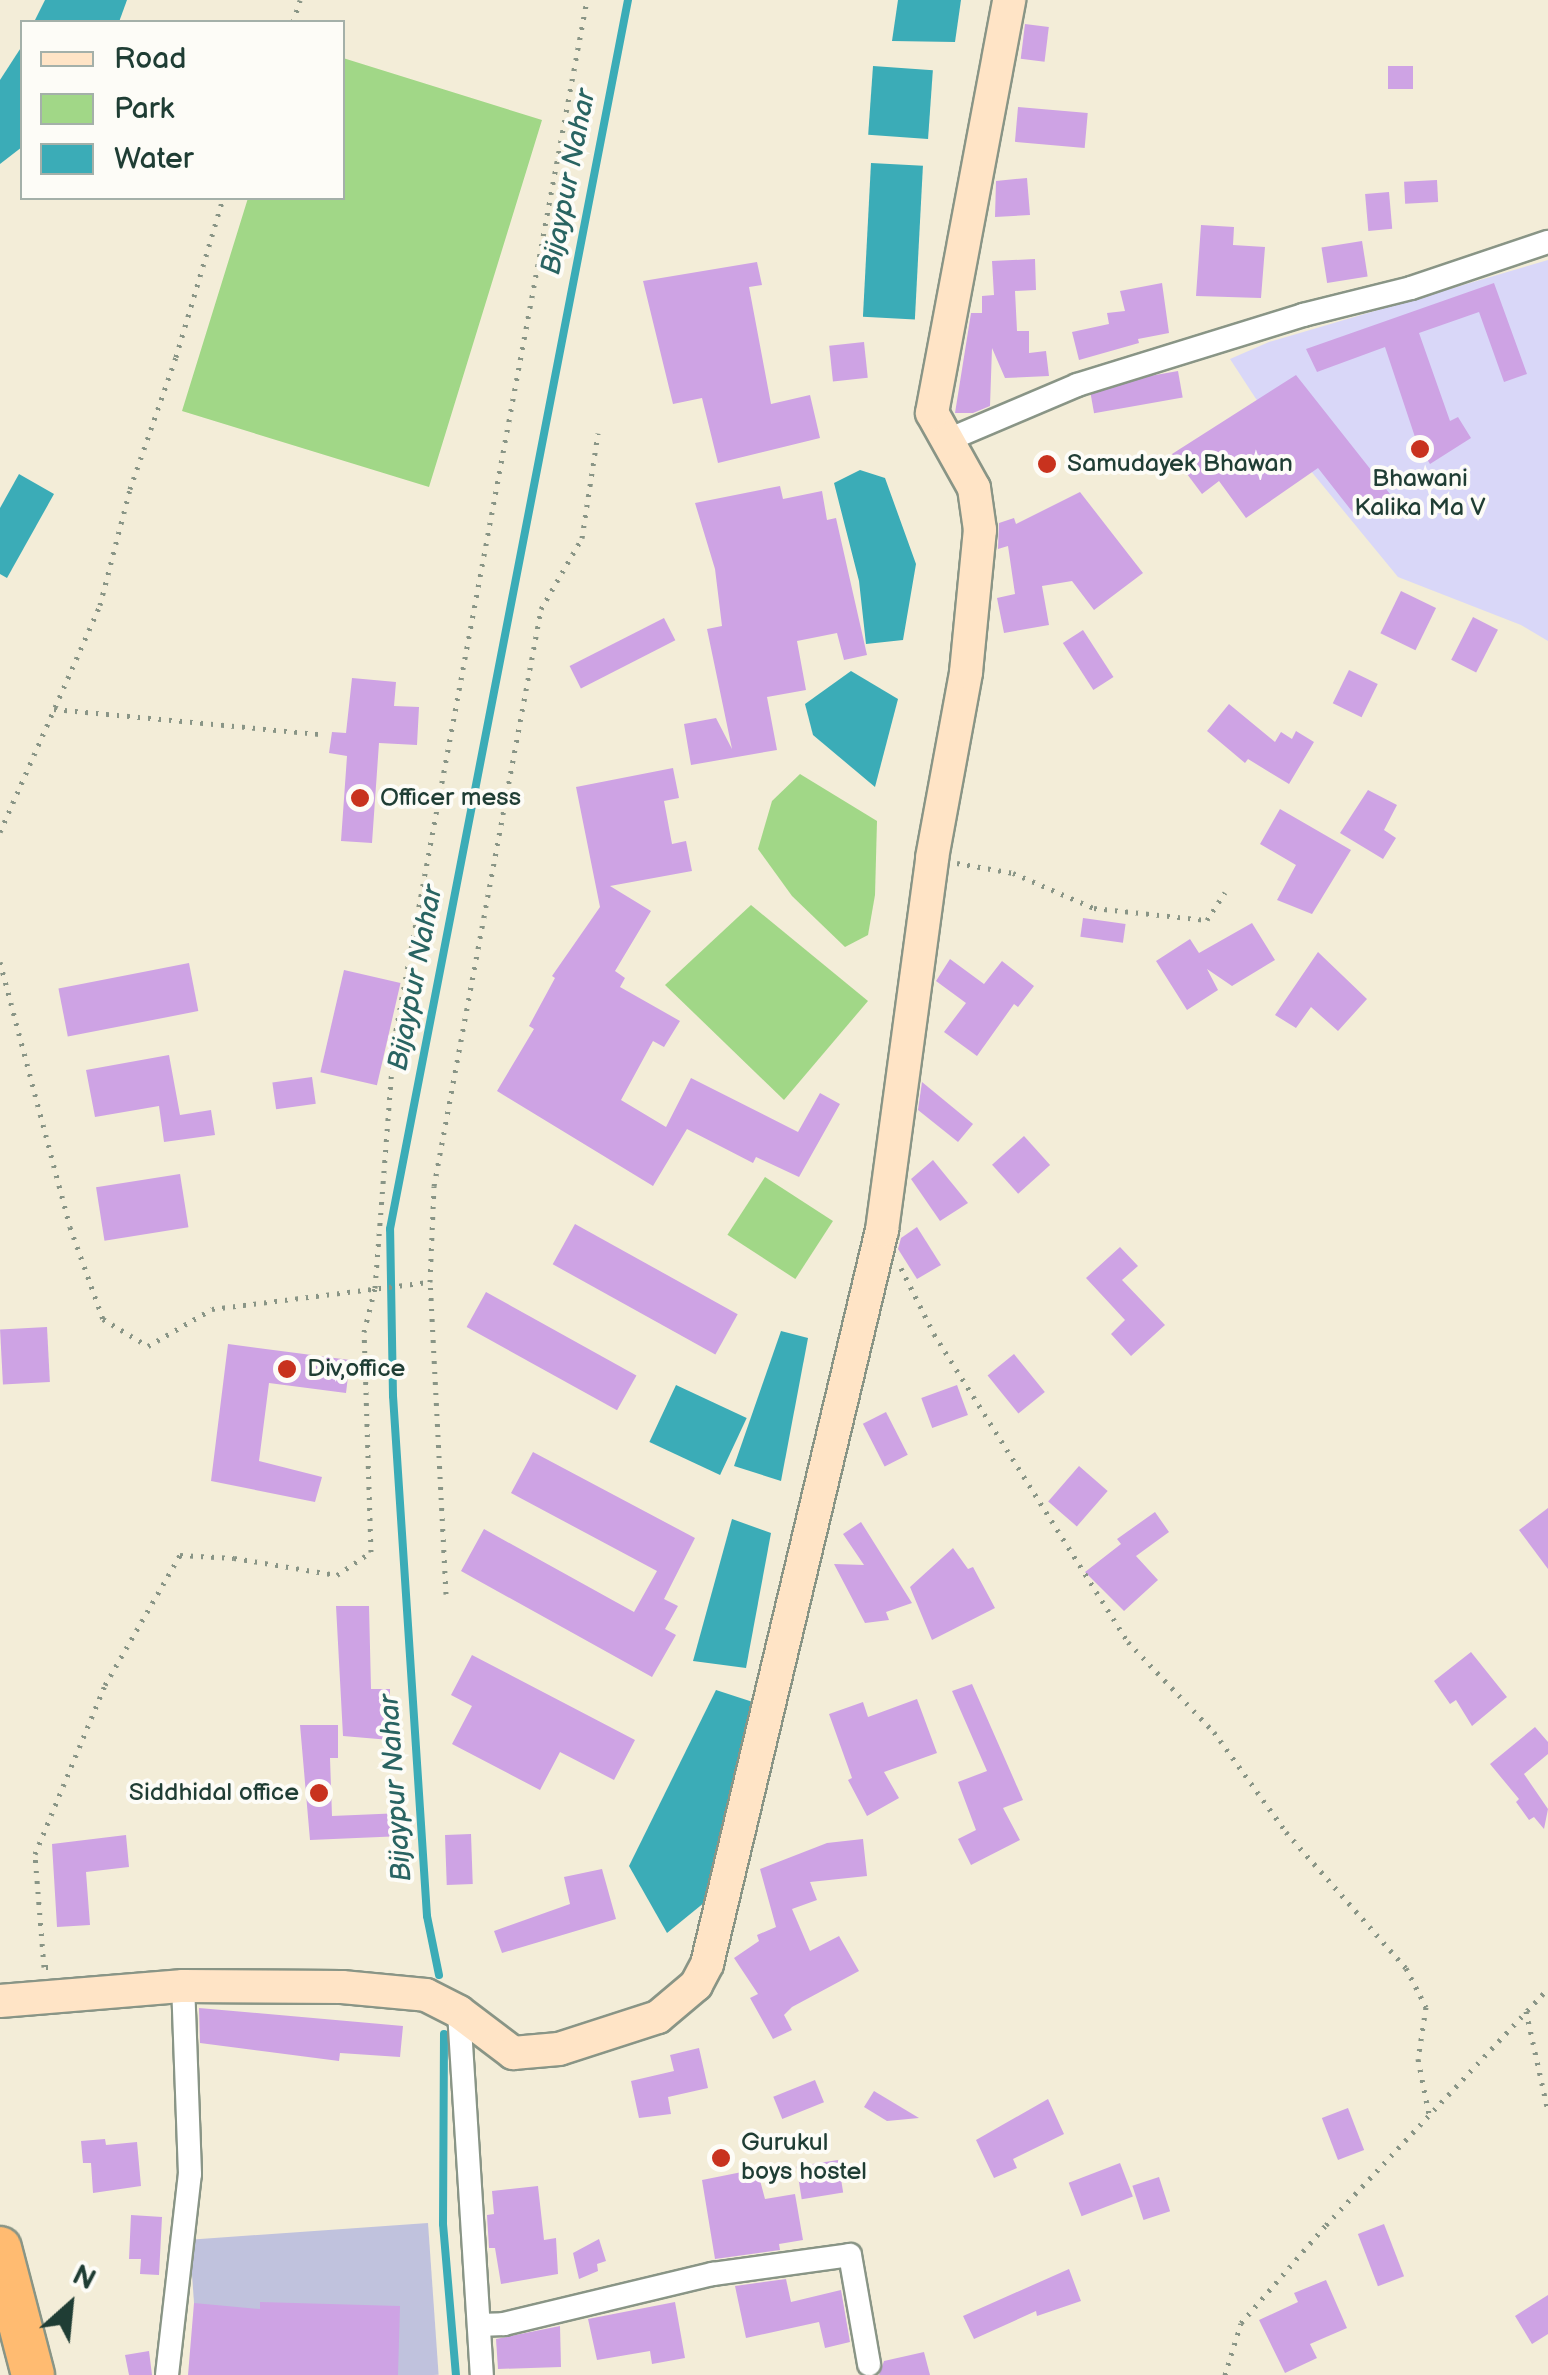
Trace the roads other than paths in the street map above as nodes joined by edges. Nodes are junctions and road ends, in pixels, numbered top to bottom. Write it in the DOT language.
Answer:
graph roads {
  1 [pos="1009,0"];
  2 [pos="1548,242"];
  3 [pos="950,440"];
  4 [pos="183,1986"];
  5 [pos="0,2000"];
  6 [pos="459,2012"];
  7 [pos="0,2248"];
  8 [pos="479,2325"];
  9 [pos="869,2364"];
  10 [pos="33,2375"];
  11 [pos="167,2375"];
  12 [pos="482,2375"];
  1 -- 3 [label="main road"];
  2 -- 3 [label="street"];
  3 -- 6 [label="main road"];
  4 -- 5 [label="main road"];
  4 -- 6 [label="main road"];
  4 -- 11 [label="street"];
  6 -- 8 [label="street"];
  7 -- 10 [label="highway"];
  8 -- 9 [label="street"];
  8 -- 12 [label="street"];
}
